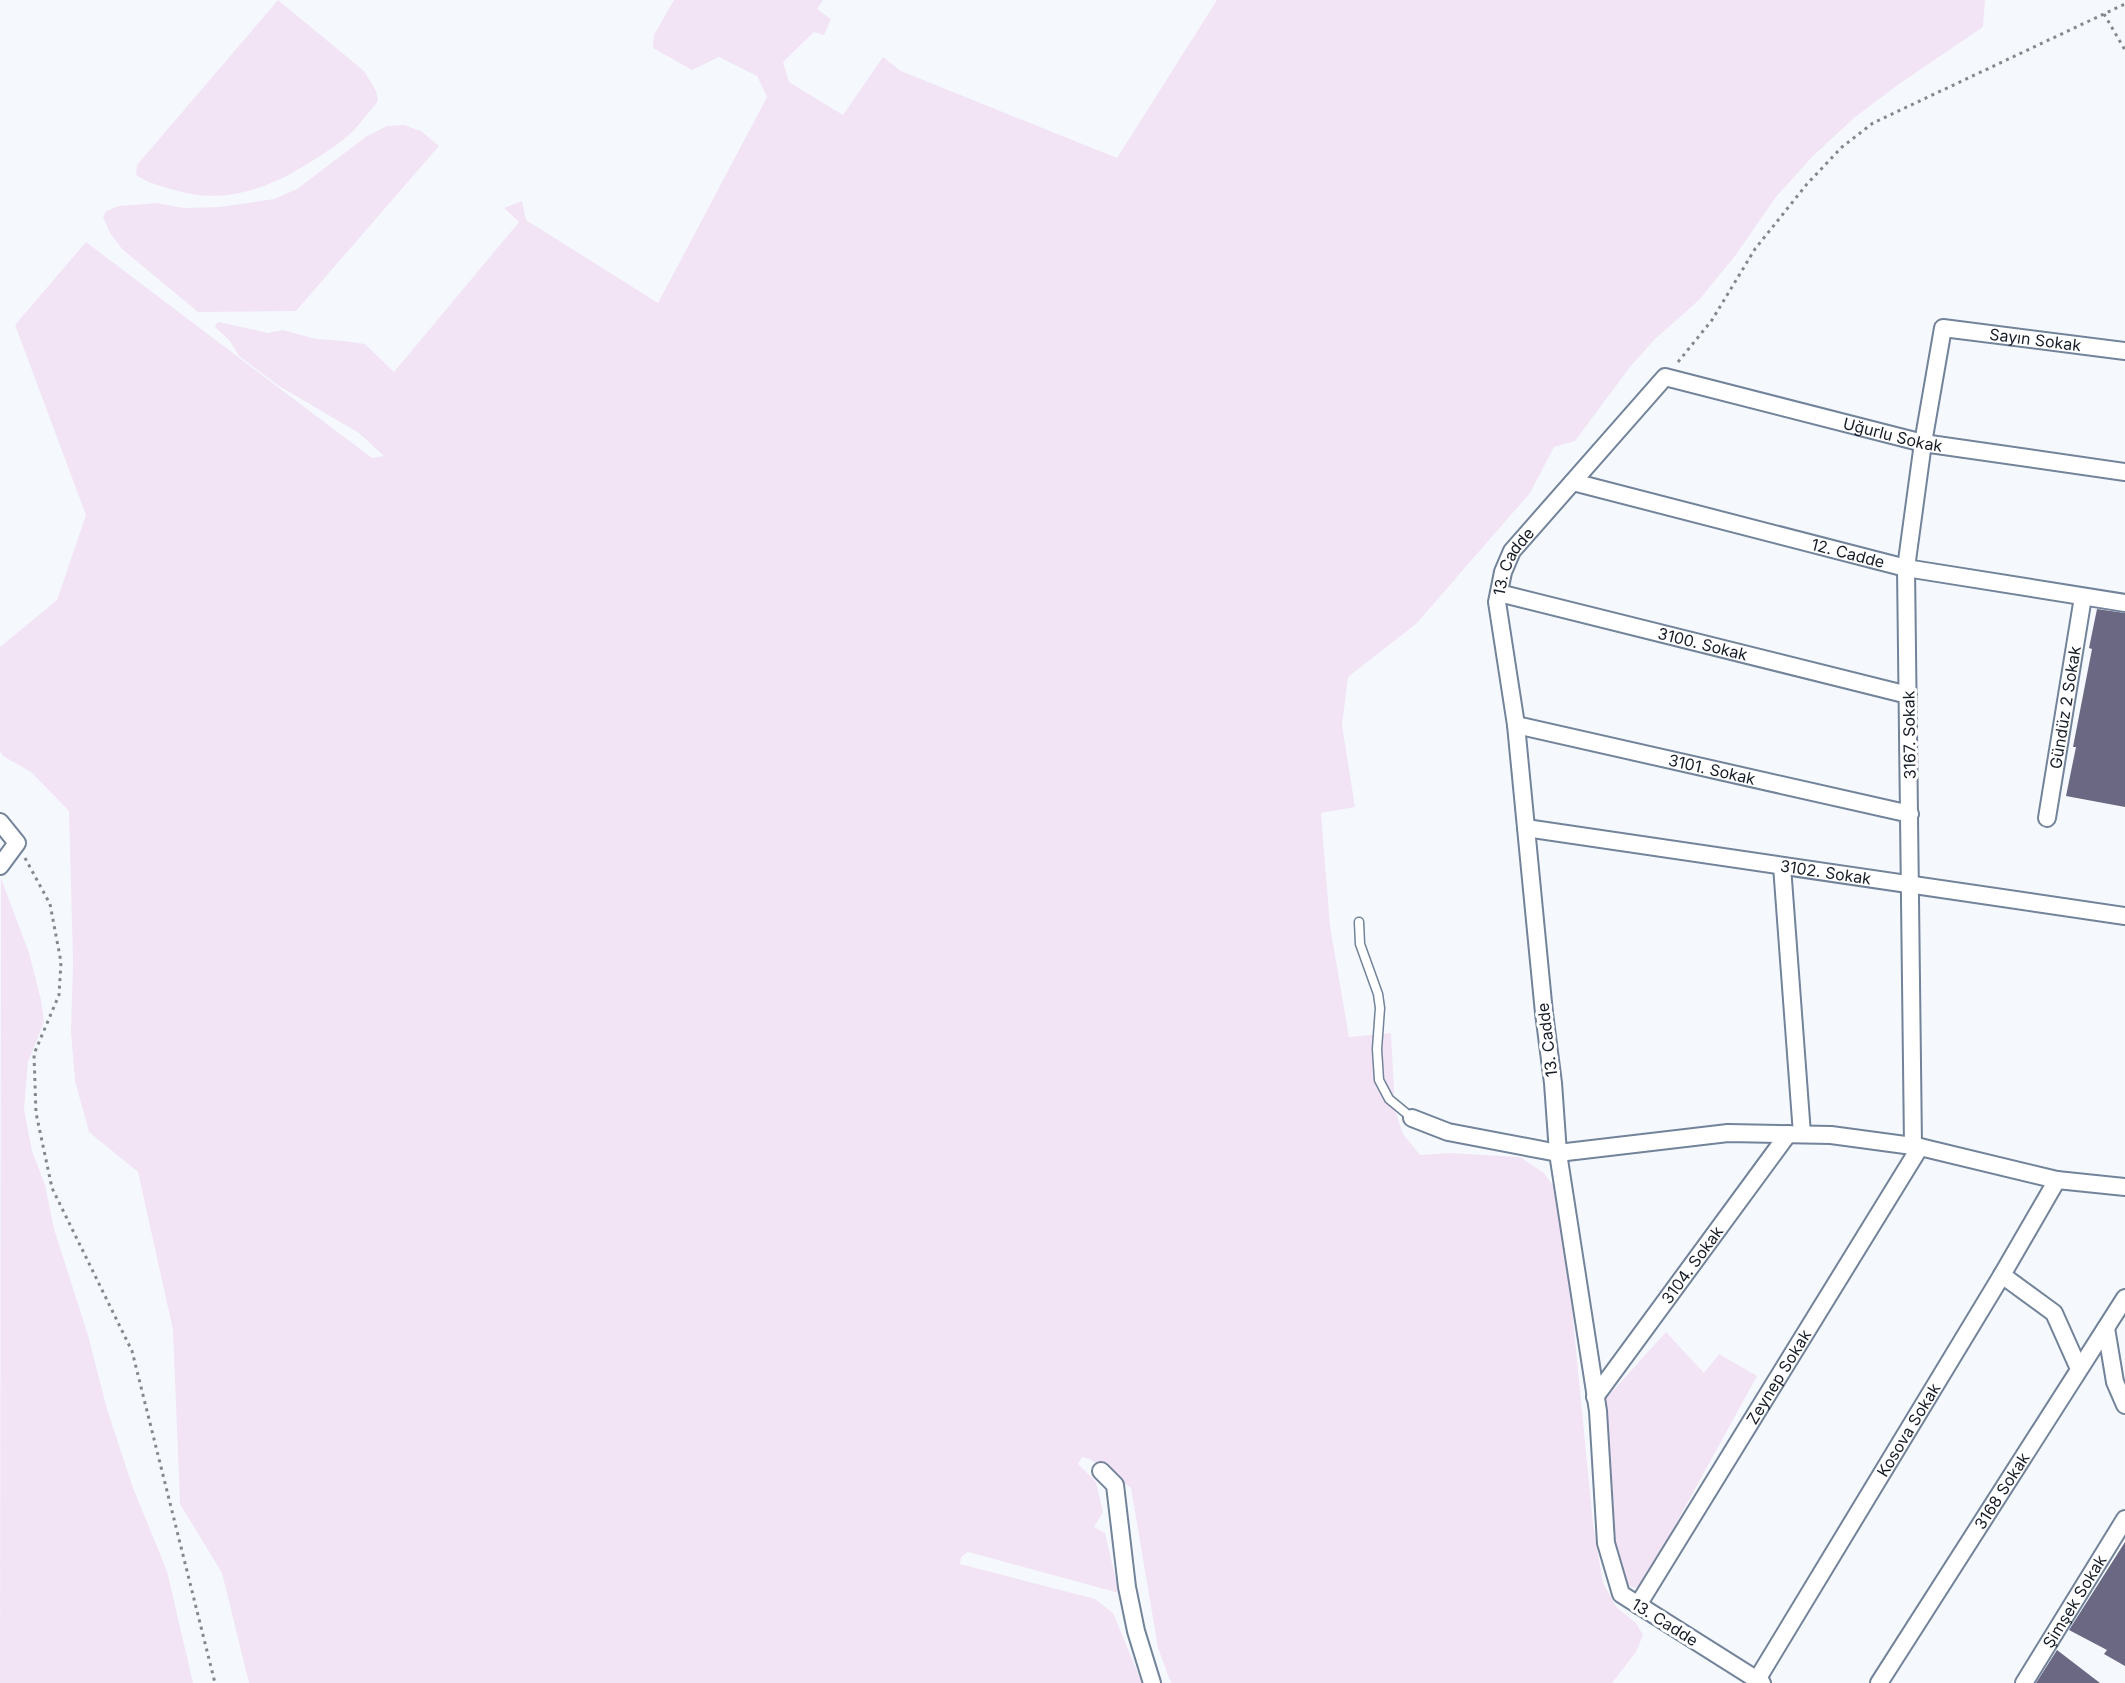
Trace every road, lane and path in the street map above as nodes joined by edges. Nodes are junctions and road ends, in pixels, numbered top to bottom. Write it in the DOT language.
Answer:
graph roads {
  1 [pos="2125,4"];
  2 [pos="2104,14"];
  3 [pos="2125,50"];
  4 [pos="1943,328"];
  5 [pos="2125,351"];
  6 [pos="1665,377"];
  7 [pos="1923,443"];
  8 [pos="2125,472"];
  9 [pos="1573,482"];
  10 [pos="1906,568"];
  11 [pos="1499,592"];
  12 [pos="2083,597"];
  13 [pos="2125,603"];
  14 [pos="1908,695"];
  15 [pos="1516,725"];
  16 [pos="1910,814"];
  17 [pos="2047,818"];
  18 [pos="0,822"];
  19 [pos="1526,828"];
  20 [pos="17,843"];
  21 [pos="0,866"];
  22 [pos="1782,866"];
  23 [pos="1910,884"];
  24 [pos="2125,916"];
  25 [pos="1359,922"];
  26 [pos="1412,1118"];
  27 [pos="1795,1134"];
  28 [pos="1916,1146"];
  29 [pos="1558,1153"];
  30 [pos="2057,1180"];
  31 [pos="2125,1187"];
  32 [pos="2002,1275"];
  33 [pos="2125,1298"];
  34 [pos="2106,1328"];
  35 [pos="2079,1369"];
  36 [pos="1595,1398"];
  37 [pos="2125,1405"];
  38 [pos="1101,1471"];
  39 [pos="2125,1519"];
  40 [pos="1638,1605"];
  41 [pos="1758,1682"];
  42 [pos="215,1683"];
  43 [pos="1152,1683"];
  44 [pos="1879,1683"];
  45 [pos="2024,1683"];
  1 -- 2 [label="path"];
  2 -- 3 [label="path"];
  2 -- 6 [label="path"];
  4 -- 5 [label="street, Sayın Sokak"];
  4 -- 7 [label="street, 3167. Sokak"];
  6 -- 7 [label="street, Uğurlu Sokak"];
  6 -- 9 [label="street, 13. Cadde"];
  7 -- 8 [label="street, Uğurlu Sokak"];
  7 -- 10 [label="street, 3167. Sokak"];
  9 -- 10 [label="street, 12. Cadde"];
  9 -- 11 [label="street, 13. Cadde"];
  10 -- 12 [label="street, 12. Cadde"];
  10 -- 14 [label="street, 3167. Sokak"];
  11 -- 14 [label="street, 3100. Sokak"];
  11 -- 15 [label="street, 13. Cadde"];
  12 -- 13 [label="street, 12. Cadde"];
  12 -- 17 [label="street, Gündüz 2 Sokak"];
  14 -- 16 [label="street, 3167. Sokak"];
  15 -- 16 [label="street, 3101. Sokak"];
  15 -- 19 [label="street, 13. Cadde"];
  16 -- 23 [label="street, 3167. Sokak"];
  18 -- 20 [label="street"];
  19 -- 22 [label="street, 3102. Sokak"];
  19 -- 29 [label="street, 13. Cadde"];
  20 -- 21 [label="street"];
  20 -- 42 [label="path"];
  22 -- 23 [label="street, 3102. Sokak"];
  22 -- 27 [label="street"];
  23 -- 24 [label="street, 3102. Sokak"];
  23 -- 28 [label="street, 3167. Sokak"];
  25 -- 26 [label="lane"];
  26 -- 29 [label="street"];
  27 -- 28 [label="street"];
  27 -- 29 [label="street"];
  27 -- 36 [label="street, 3104. Sokak"];
  28 -- 30 [label="street"];
  28 -- 40 [label="street, Zeynep Sokak"];
  29 -- 36 [label="street, 13. Cadde"];
  30 -- 31 [label="street"];
  30 -- 32 [label="street, Kosova Sokak"];
  32 -- 35 [label="street"];
  32 -- 41 [label="street, Kosova Sokak"];
  33 -- 34 [label="street, 3168 Sokak"];
  34 -- 35 [label="street, 3168 Sokak"];
  34 -- 37 [label="street"];
  35 -- 44 [label="street, 3168 Sokak"];
  36 -- 40 [label="street, 13. Cadde"];
  38 -- 43 [label="street"];
  39 -- 45 [label="street, Şimşek Sokak"];
  40 -- 41 [label="street, 13. Cadde"];
}
